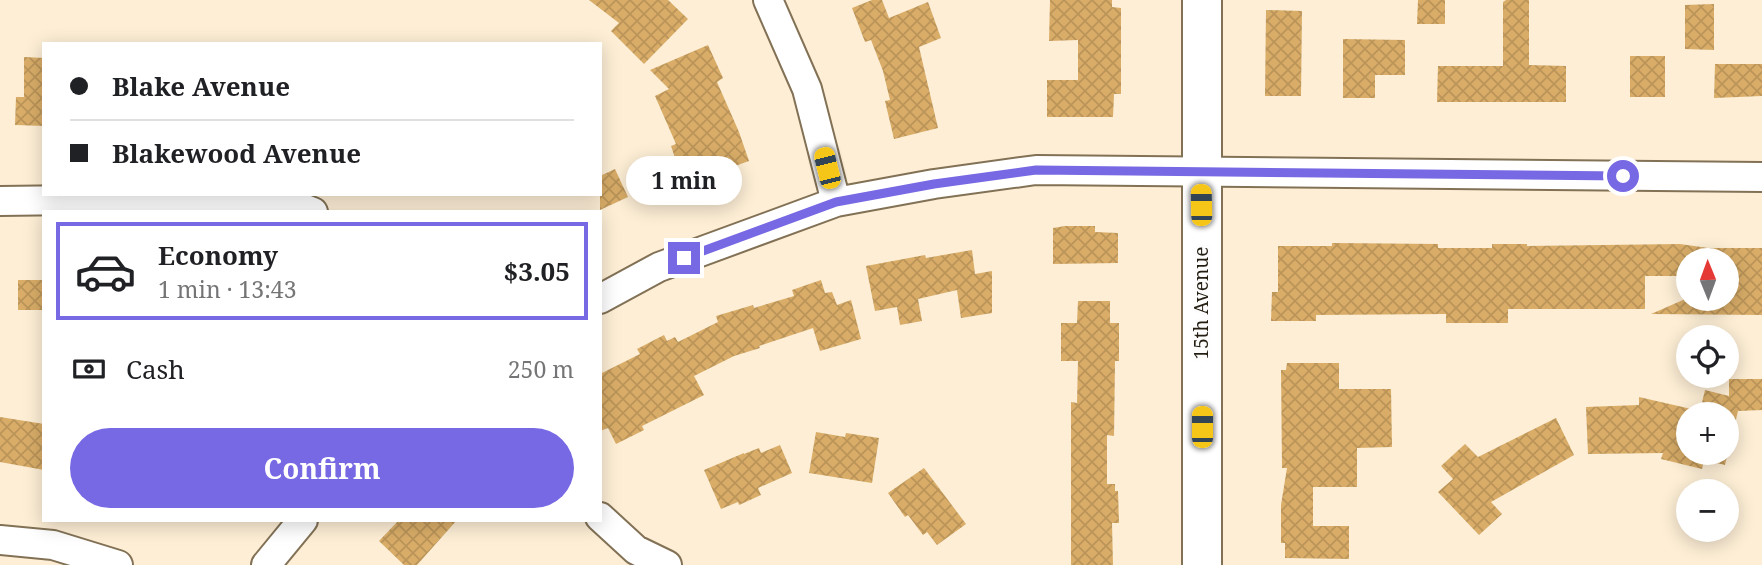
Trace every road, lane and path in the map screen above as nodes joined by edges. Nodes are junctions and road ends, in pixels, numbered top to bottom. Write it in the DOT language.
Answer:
graph roads {
  1 [pos="768,0"];
  2 [pos="1202,0"];
  3 [pos="1200,171"];
  4 [pos="1762,177"];
  5 [pos="0,201"];
  6 [pos="836,202"];
  7 [pos="308,210"];
  8 [pos="602,298"];
  9 [pos="602,519"];
  10 [pos="301,522"];
  11 [pos="0,540"];
  12 [pos="118,565"];
  13 [pos="266,565"];
  14 [pos="667,565"];
  15 [pos="1202,565"];
  1 -- 6 [label="street"];
  2 -- 3 [label="street, 15th Avenue"];
  3 -- 4 [label="street"];
  3 -- 6 [label="street"];
  3 -- 15 [label="street, 15th Avenue"];
  5 -- 7 [label="street"];
  6 -- 8 [label="street"];
  9 -- 14 [label="street"];
  10 -- 13 [label="street"];
  11 -- 12 [label="street"];
}
